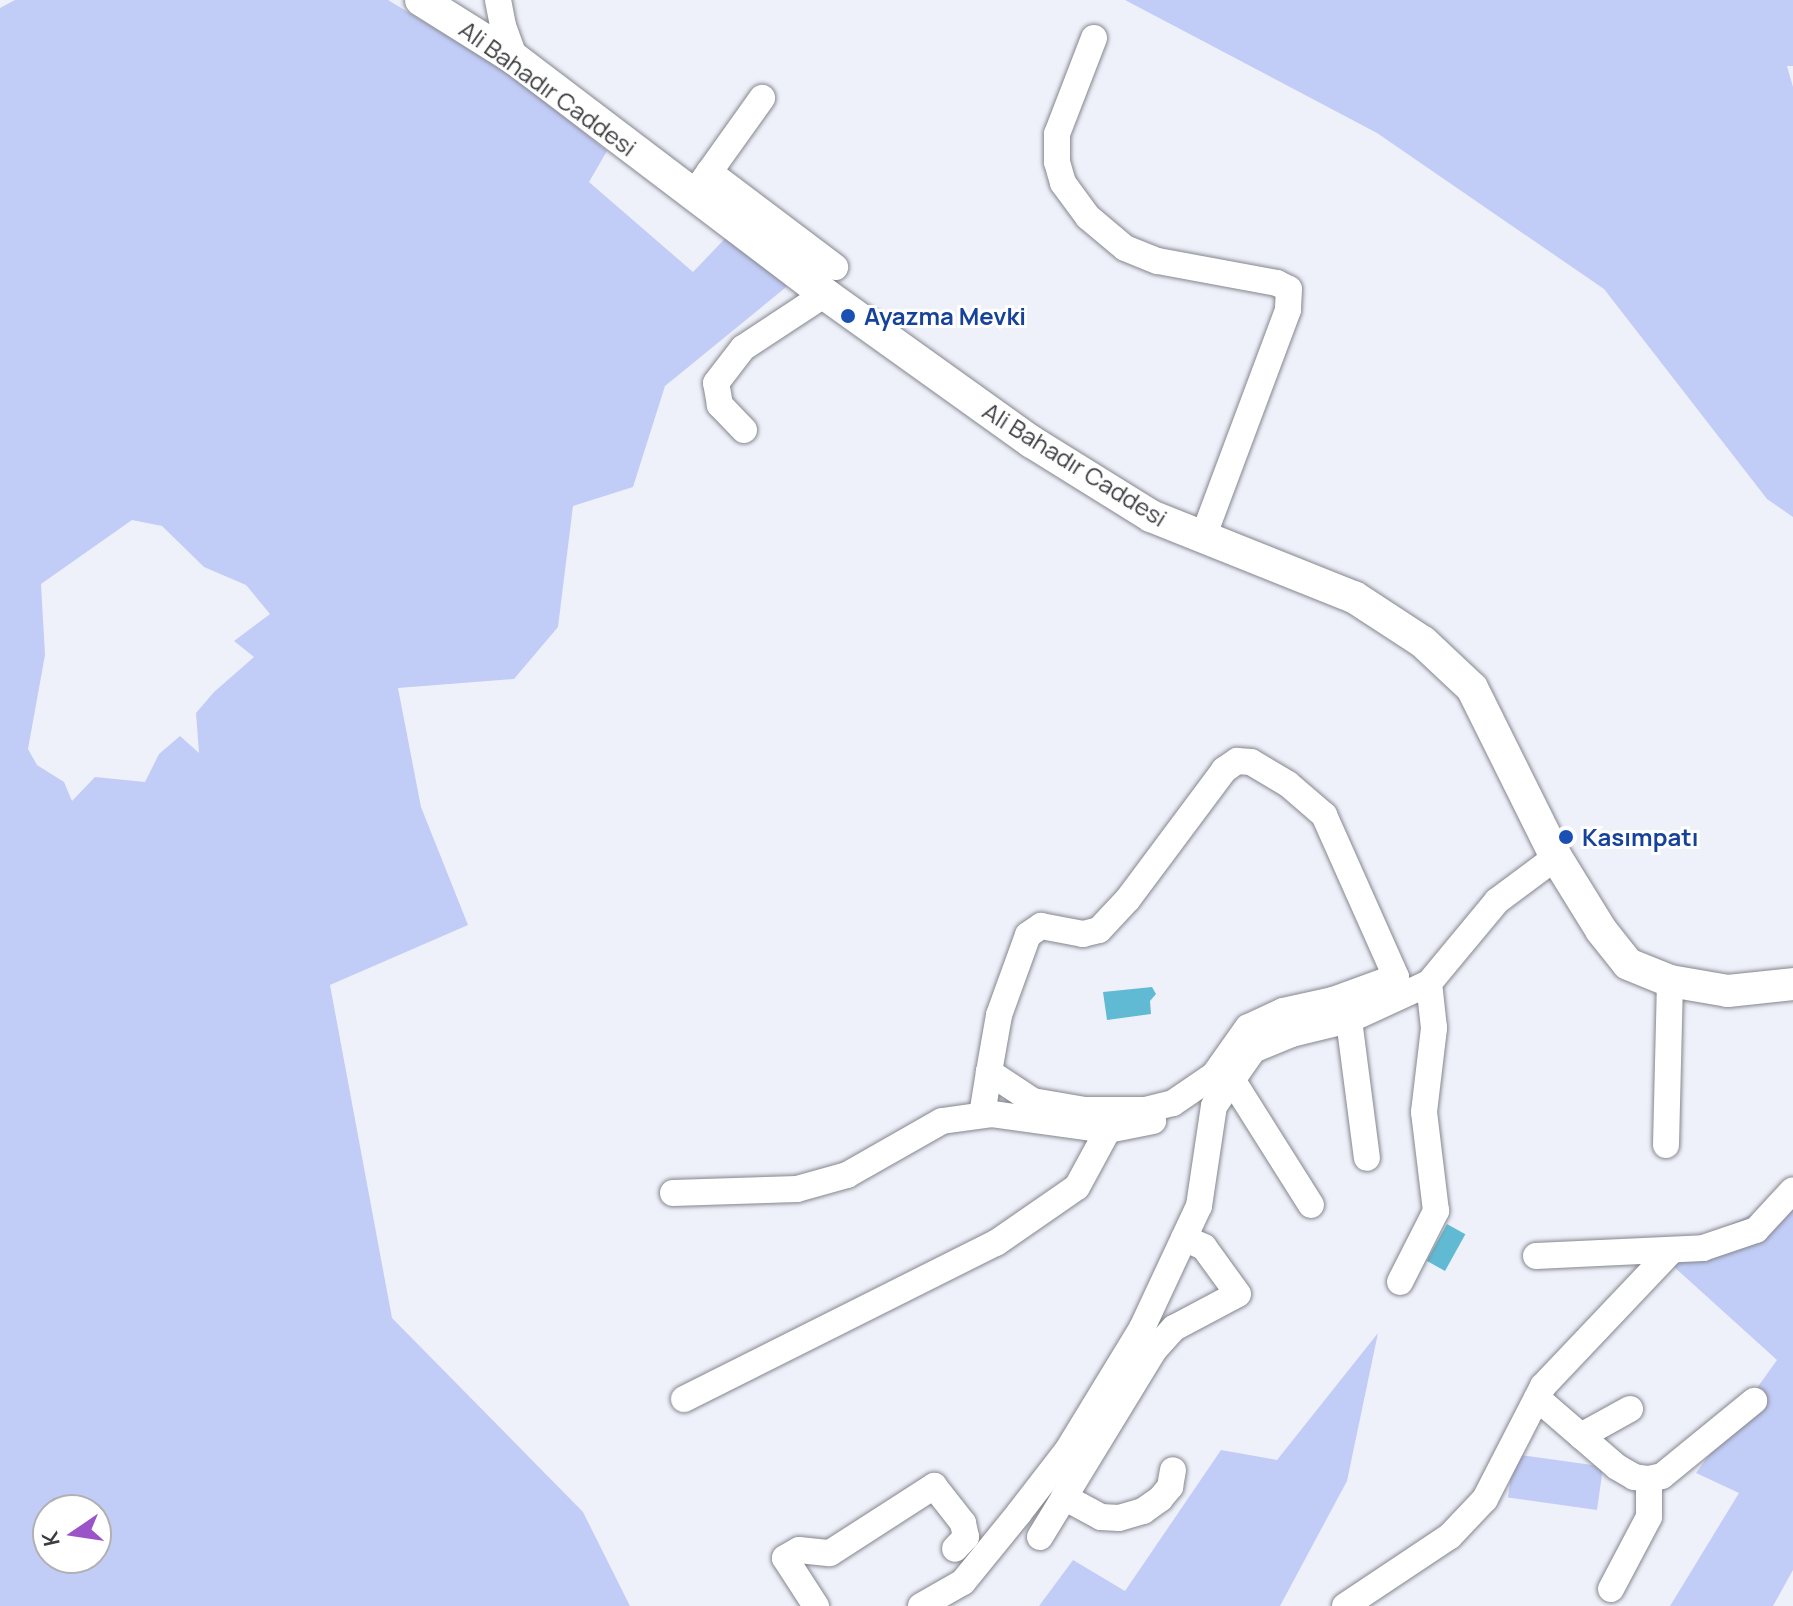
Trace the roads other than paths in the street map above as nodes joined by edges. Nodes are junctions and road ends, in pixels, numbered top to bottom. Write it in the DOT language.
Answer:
graph roads {
  1 [pos="421,0"];
  2 [pos="498,0"];
  3 [pos="1094,38"];
  4 [pos="515,59"];
  5 [pos="762,98"];
  6 [pos="701,183"];
  7 [pos="830,280"];
  8 [pos="744,430"];
  9 [pos="1203,537"];
  10 [pos="1556,857"];
  11 [pos="1670,981"];
  12 [pos="1429,983"];
  13 [pos="1793,984"];
  14 [pos="1349,1020"];
  15 [pos="989,1072"];
  16 [pos="1231,1078"];
  17 [pos="1214,1106"];
  18 [pos="982,1115"];
  19 [pos="1108,1130"];
  20 [pos="1666,1145"];
  21 [pos="1367,1158"];
  22 [pos="1793,1190"];
  23 [pos="673,1193"];
  24 [pos="1311,1205"];
  25 [pos="1184,1238"];
  26 [pos="1672,1250"];
  27 [pos="1536,1256"];
  28 [pos="1400,1282"];
  29 [pos="1537,1398"];
  30 [pos="684,1399"];
  31 [pos="1754,1401"];
  32 [pos="1630,1409"];
  33 [pos="1581,1436"];
  34 [pos="1173,1470"];
  35 [pos="1649,1479"];
  36 [pos="1064,1497"];
  37 [pos="963,1523"];
  38 [pos="1001,1535"];
  39 [pos="1040,1537"];
  40 [pos="955,1549"];
  41 [pos="1611,1589"];
  42 [pos="816,1606"];
  43 [pos="921,1606"];
  44 [pos="1345,1606"];
  1 -- 4 [label="main road, Ali Bahadır Caddesi"];
  2 -- 4 [label="street"];
  3 -- 9 [label="street"];
  4 -- 6 [label="main road, Ali Bahadır Caddesi"];
  5 -- 6 [label="street"];
  6 -- 7 [label="main road, Ali Bahadır Caddesi"];
  7 -- 8 [label="street"];
  7 -- 9 [label="main road, Ali Bahadır Caddesi"];
  9 -- 10 [label="main road, Ali Bahadır Caddesi"];
  10 -- 11 [label="main road, Ali Bahadır Caddesi"];
  10 -- 12 [label="street"];
  11 -- 13 [label="main road, Ali Bahadır Caddesi"];
  11 -- 20 [label="street"];
  12 -- 14 [label="street"];
  12 -- 28 [label="street"];
  14 -- 16 [label="street"];
  14 -- 21 [label="street"];
  15 -- 15 [label="street"];
  15 -- 18 [label="street"];
  16 -- 17 [label="street"];
  16 -- 24 [label="street"];
  17 -- 19 [label="street"];
  17 -- 25 [label="street"];
  18 -- 19 [label="street"];
  18 -- 23 [label="street"];
  19 -- 30 [label="street"];
  22 -- 26 [label="street"];
  25 -- 36 [label="street"];
  25 -- 38 [label="street"];
  26 -- 27 [label="street"];
  26 -- 29 [label="street"];
  29 -- 33 [label="street"];
  29 -- 44 [label="street"];
  31 -- 35 [label="street"];
  32 -- 33 [label="street"];
  33 -- 35 [label="street"];
  34 -- 36 [label="street"];
  35 -- 41 [label="street"];
  36 -- 39 [label="street"];
  37 -- 38 [label="street"];
  37 -- 40 [label="street"];
  37 -- 42 [label="street"];
  38 -- 43 [label="street"];
}
